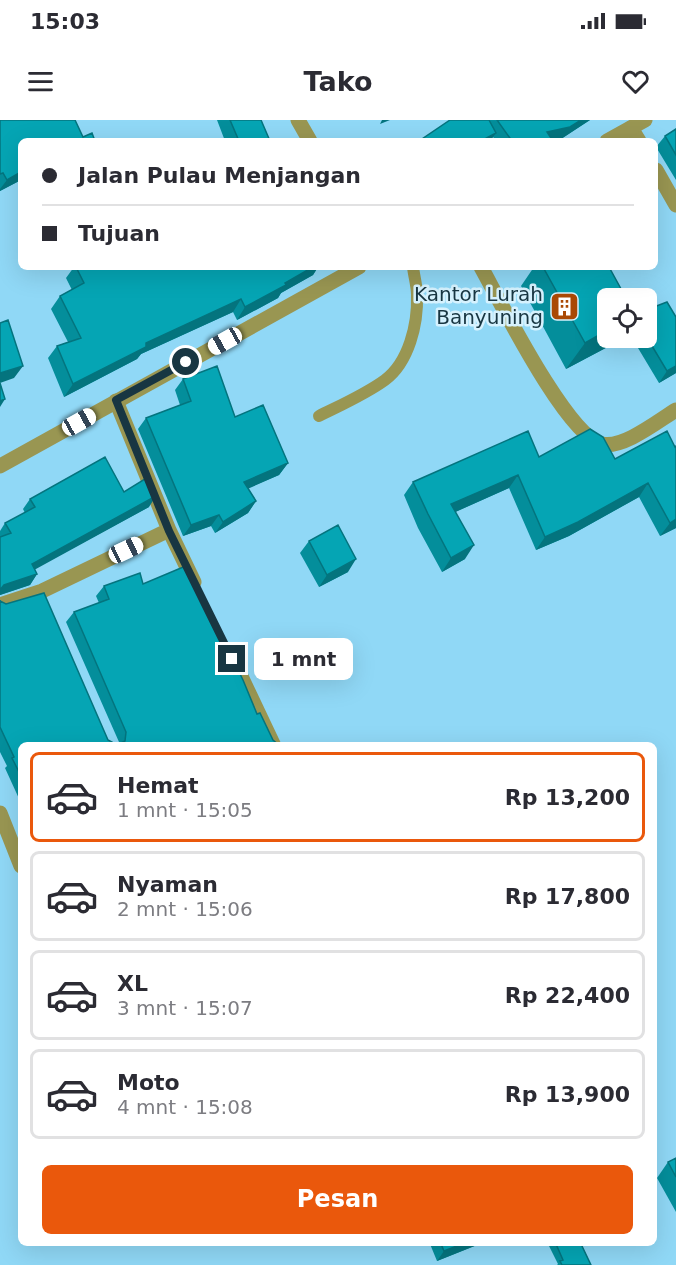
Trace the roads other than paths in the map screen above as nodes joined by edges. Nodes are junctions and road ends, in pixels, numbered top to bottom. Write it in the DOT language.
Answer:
graph roads {
  1 [pos="298,120"];
  2 [pos="645,120"];
  3 [pos="635,134"];
  4 [pos="308,138"];
  5 [pos="619,138"];
  6 [pos="658,174"];
  7 [pos="676,205"];
  8 [pos="354,270"];
  9 [pos="414,270"];
  10 [pos="483,270"];
  11 [pos="116,400"];
  12 [pos="676,410"];
  13 [pos="319,416"];
  14 [pos="0,466"];
  15 [pos="169,531"];
  16 [pos="201,595"];
  17 [pos="0,605"];
  18 [pos="232,659"];
  19 [pos="272,742"];
  20 [pos="0,813"];
  21 [pos="18,858"];
  1 -- 4 [label="street"];
  2 -- 3 [label="street"];
  3 -- 5 [label="street"];
  6 -- 7 [label="street"];
  8 -- 11 [label="street"];
  9 -- 13 [label="lane"];
  10 -- 12 [label="street"];
  11 -- 14 [label="street"];
  11 -- 15 [label="street"];
  15 -- 16 [label="street"];
  15 -- 17 [label="street"];
  18 -- 19 [label="street"];
  20 -- 21 [label="street"];
}
